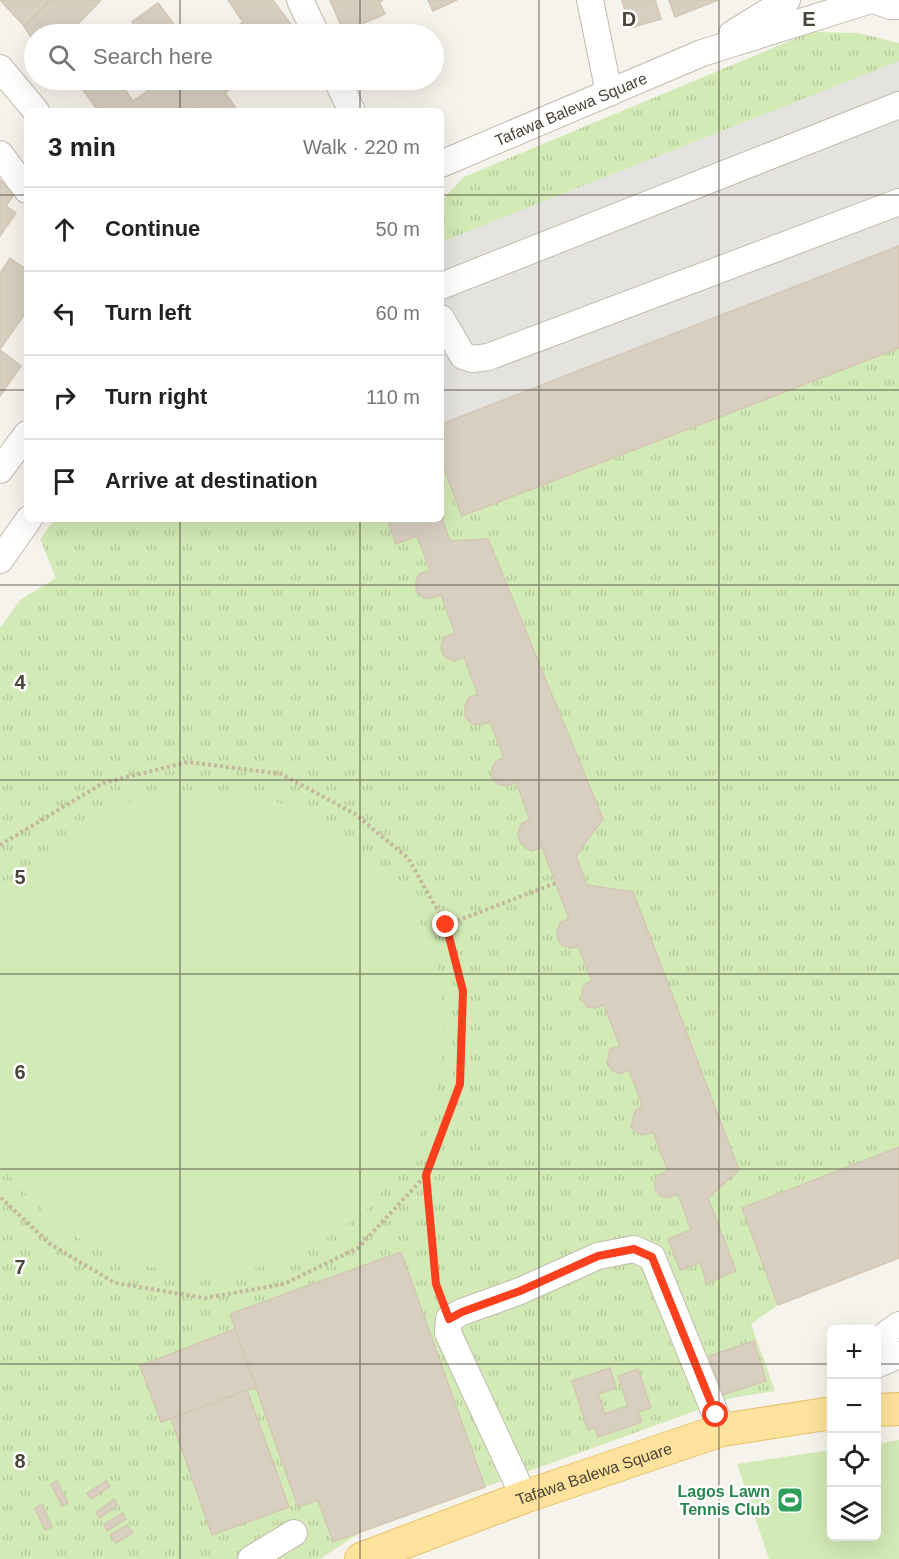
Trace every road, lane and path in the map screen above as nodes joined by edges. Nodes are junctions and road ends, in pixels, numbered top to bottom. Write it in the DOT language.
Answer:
graph roads {
  1 [pos="300,0"];
  2 [pos="590,0"];
  3 [pos="787,0"];
  4 [pos="872,0"];
  5 [pos="899,6"];
  6 [pos="311,24"];
  7 [pos="702,53"];
  8 [pos="0,68"];
  9 [pos="343,90"];
  10 [pos="609,93"];
  11 [pos="899,105"];
  12 [pos="33,108"];
  13 [pos="351,108"];
  14 [pos="0,154"];
  15 [pos="444,163"];
  16 [pos="24,186"];
  17 [pos="899,202"];
  18 [pos="444,285"];
  19 [pos="444,323"];
  20 [pos="24,438"];
  21 [pos="0,470"];
  22 [pos="27,522"];
  23 [pos="0,560"];
  24 [pos="0,845"];
  25 [pos="556,884"];
  26 [pos="446,925"];
  27 [pos="426,1175"];
  28 [pos="0,1197"];
  29 [pos="449,1319"];
  30 [pos="899,1325"];
  31 [pos="881,1338"];
  32 [pos="899,1355"];
  33 [pos="881,1363"];
  34 [pos="899,1409"];
  35 [pos="881,1410"];
  36 [pos="827,1414"];
  37 [pos="722,1430"];
  38 [pos="524,1497"];
  39 [pos="294,1533"];
  40 [pos="251,1559"];
  41 [pos="362,1559"];
  1 -- 6 [label="street"];
  2 -- 10 [label="street"];
  3 -- 7 [label="street, Tafawa Balewa Square"];
  4 -- 5 [label="street"];
  4 -- 7 [label="street, Tafawa Balewa Square"];
  7 -- 10 [label="street, Tafawa Balewa Square"];
  8 -- 12 [label="street"];
  9 -- 13 [label="street"];
  10 -- 15 [label="street, Tafawa Balewa Square"];
  11 -- 18 [label="street"];
  14 -- 16 [label="street"];
  17 -- 19 [label="street"];
  20 -- 21 [label="street"];
  22 -- 23 [label="street"];
  24 -- 26 [label="path"];
  25 -- 26 [label="path"];
  26 -- 27 [label="path"];
  27 -- 28 [label="path"];
  27 -- 29 [label="path"];
  29 -- 37 [label="street"];
  29 -- 38 [label="street"];
  30 -- 31 [label="street"];
  32 -- 33 [label="street"];
  34 -- 35 [label="main road"];
  36 -- 37 [label="main road, Tafawa Balewa Square"];
  37 -- 38 [label="main road, Tafawa Balewa Square"];
  38 -- 41 [label="main road, Tafawa Balewa Square"];
  39 -- 40 [label="street"];
}
